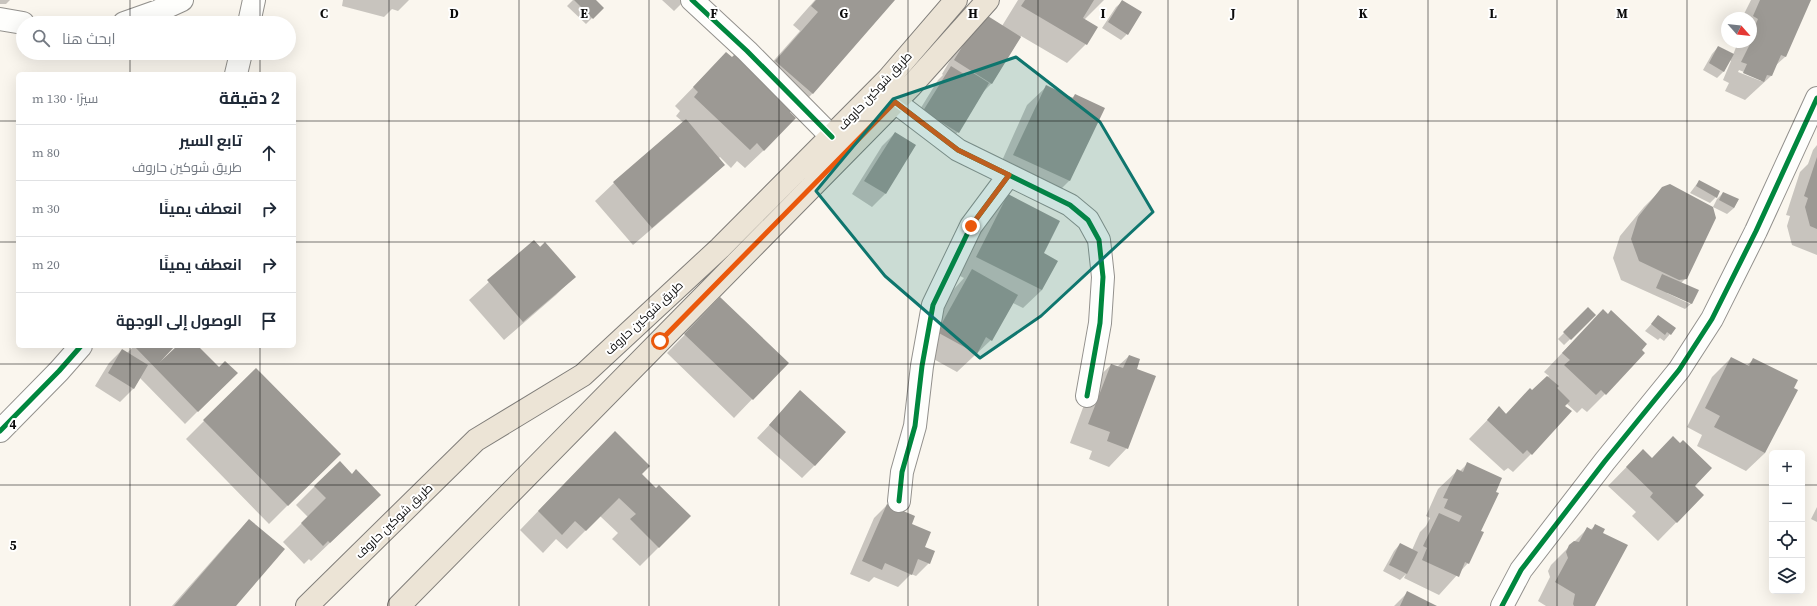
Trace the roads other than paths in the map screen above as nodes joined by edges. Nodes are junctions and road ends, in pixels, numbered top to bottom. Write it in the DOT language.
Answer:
graph roads {
  1 [pos="182,0"];
  2 [pos="254,0"];
  3 [pos="692,0"];
  4 [pos="956,0"];
  5 [pos="988,0"];
  6 [pos="144,16"];
  7 [pos="251,16"];
  8 [pos="0,19"];
  9 [pos="16,22"];
  10 [pos="239,60"];
  11 [pos="236,72"];
  12 [pos="1817,98"];
  13 [pos="895,102"];
  14 [pos="832,136"];
  15 [pos="1009,175"];
  16 [pos="79,348"];
  17 [pos="1087,396"];
  18 [pos="0,431"];
  19 [pos="900,500"];
  20 [pos="307,606"];
  21 [pos="399,606"];
  22 [pos="1502,606"];
  1 -- 6 [label="street"];
  2 -- 7 [label="street"];
  3 -- 14 [label="street"];
  4 -- 14 [label="main road, طريق شوكين حاروف"];
  5 -- 13 [label="main road, طريق شوكين حاروف"];
  8 -- 9 [label="street"];
  10 -- 11 [label="street"];
  12 -- 22 [label="street"];
  13 -- 15 [label="street"];
  13 -- 21 [label="main road, طريق شوكين حاروف"];
  14 -- 20 [label="main road, طريق شوكين حاروف"];
  15 -- 17 [label="street"];
  15 -- 19 [label="street"];
  16 -- 18 [label="street"];
}
